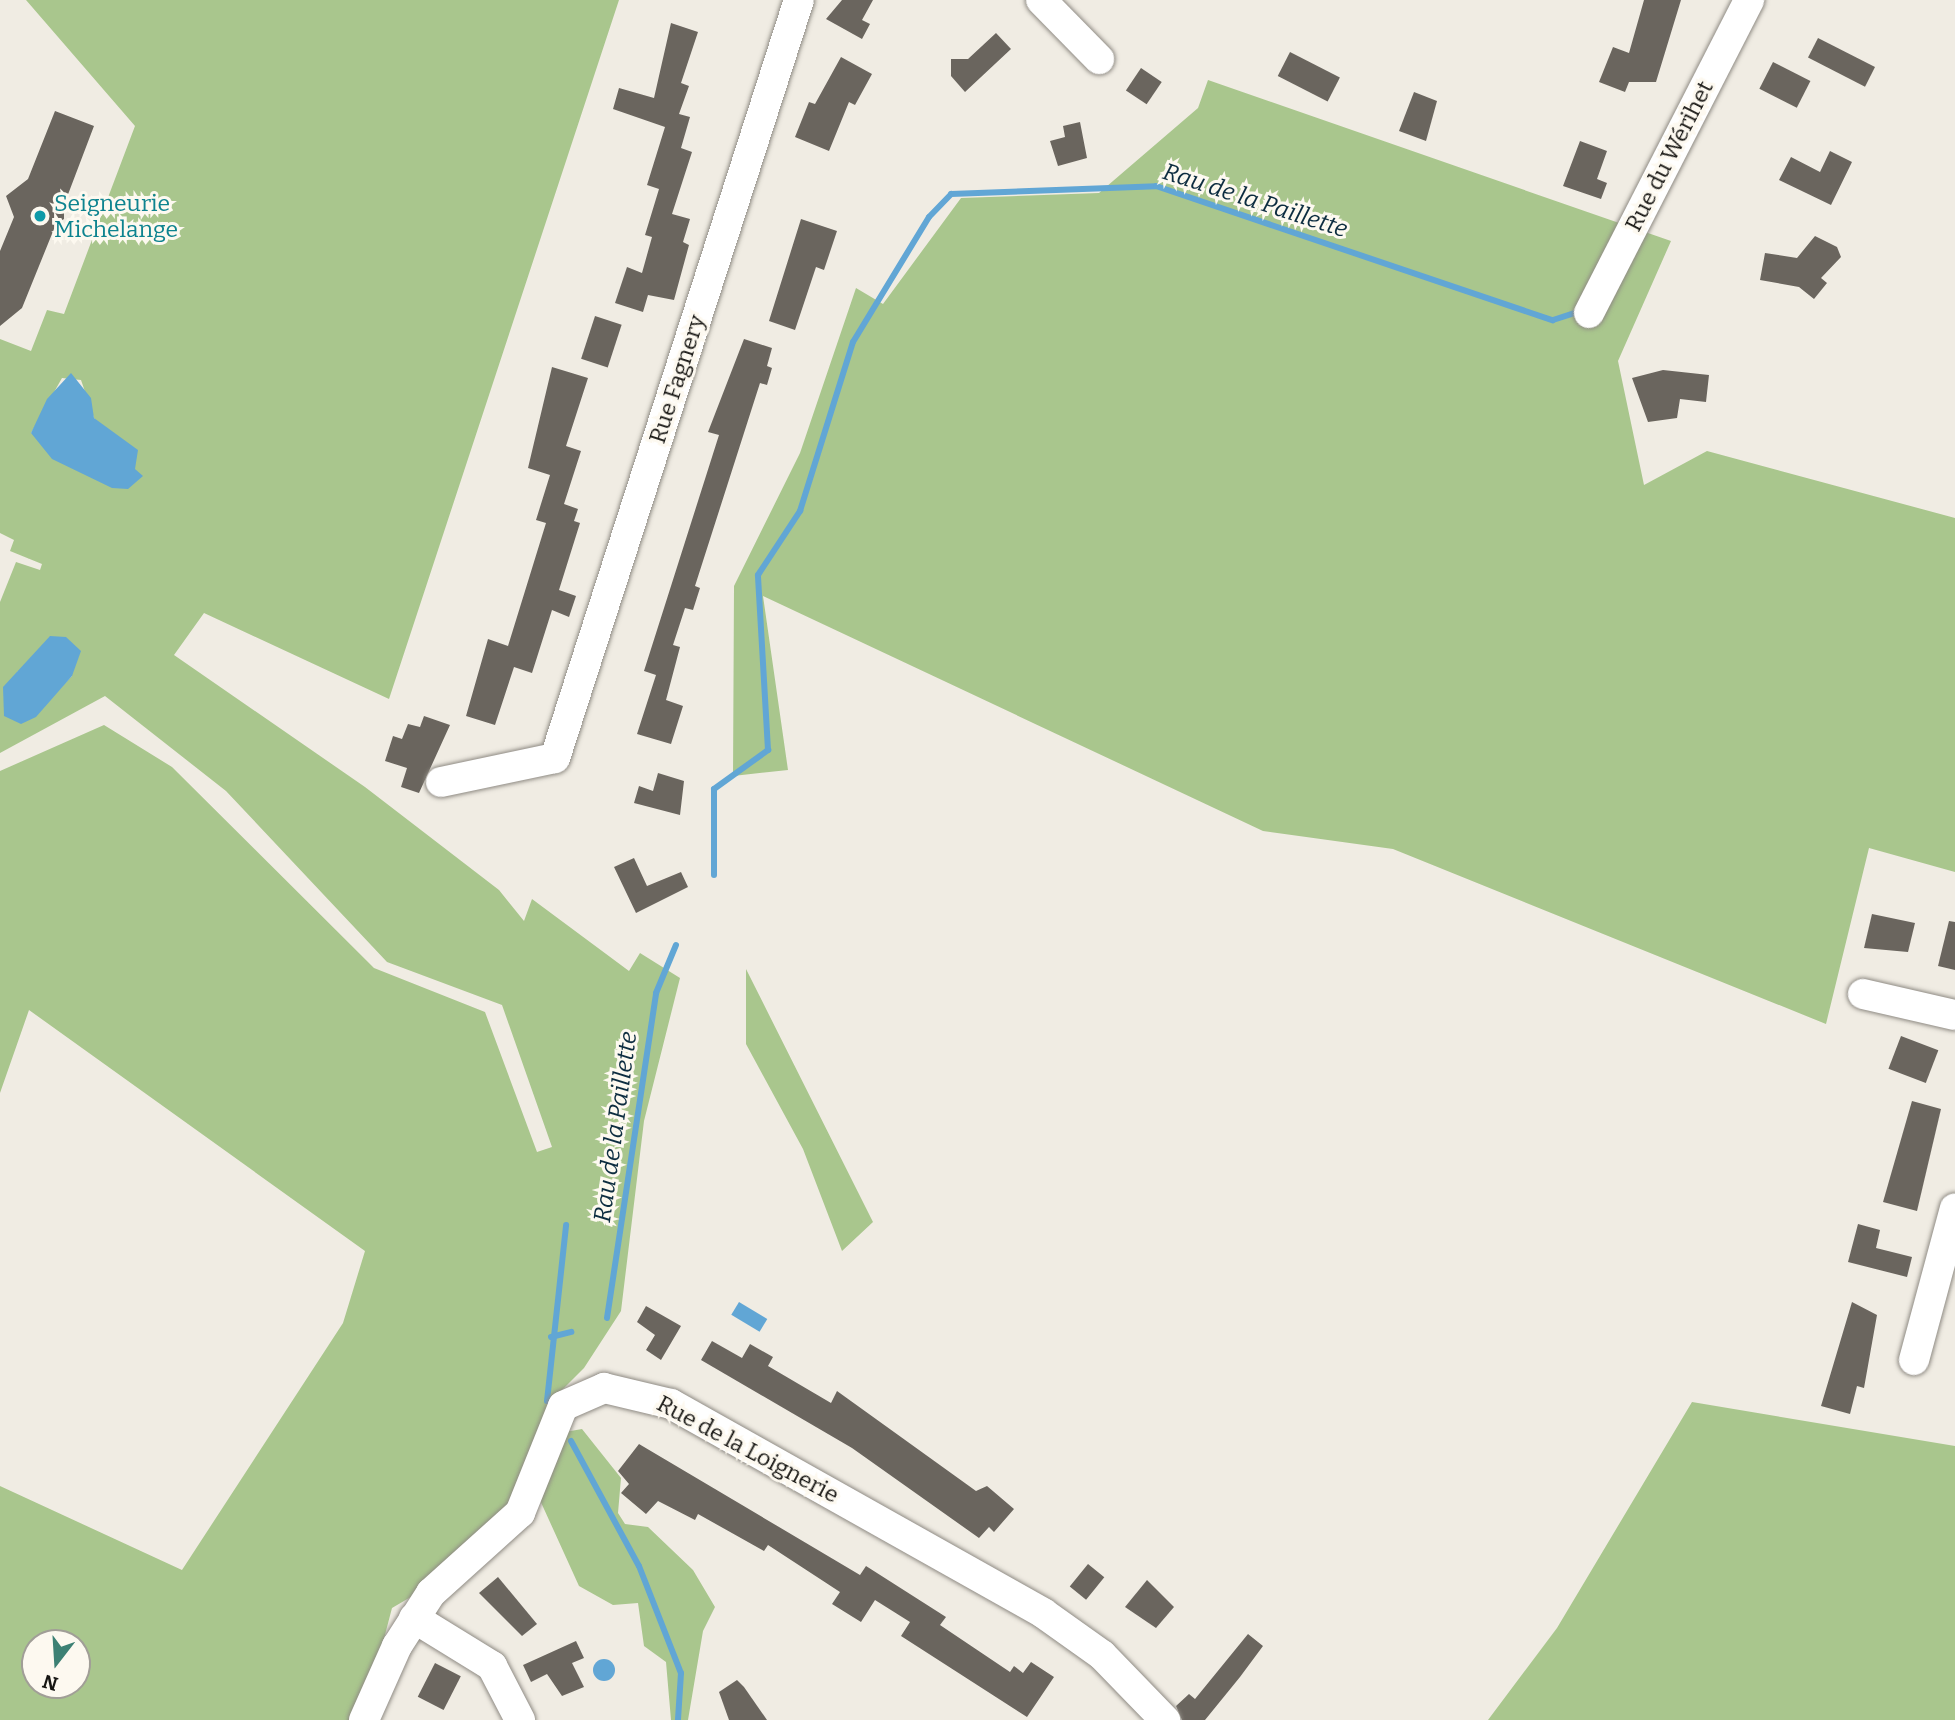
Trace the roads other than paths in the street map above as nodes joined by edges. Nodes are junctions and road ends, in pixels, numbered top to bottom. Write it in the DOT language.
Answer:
graph roads {
  1 [pos="799,0"];
  2 [pos="1041,0"];
  3 [pos="1749,0"];
  4 [pos="1100,59"];
  5 [pos="1589,313"];
  6 [pos="441,782"];
  7 [pos="1863,994"];
  8 [pos="1955,1015"];
  9 [pos="1955,1208"];
  10 [pos="1914,1360"];
  11 [pos="414,1618"];
  12 [pos="364,1720"];
  13 [pos="520,1720"];
  14 [pos="1165,1720"];
  1 -- 6 [label="street, Rue Fagnery"];
  2 -- 4 [label="street"];
  3 -- 5 [label="street, Rue du Wérihet"];
  7 -- 8 [label="street"];
  9 -- 10 [label="street"];
  11 -- 12 [label="street, Rue de la Loignerie"];
  11 -- 13 [label="street"];
  11 -- 14 [label="street, Rue de la Loignerie"];
}
